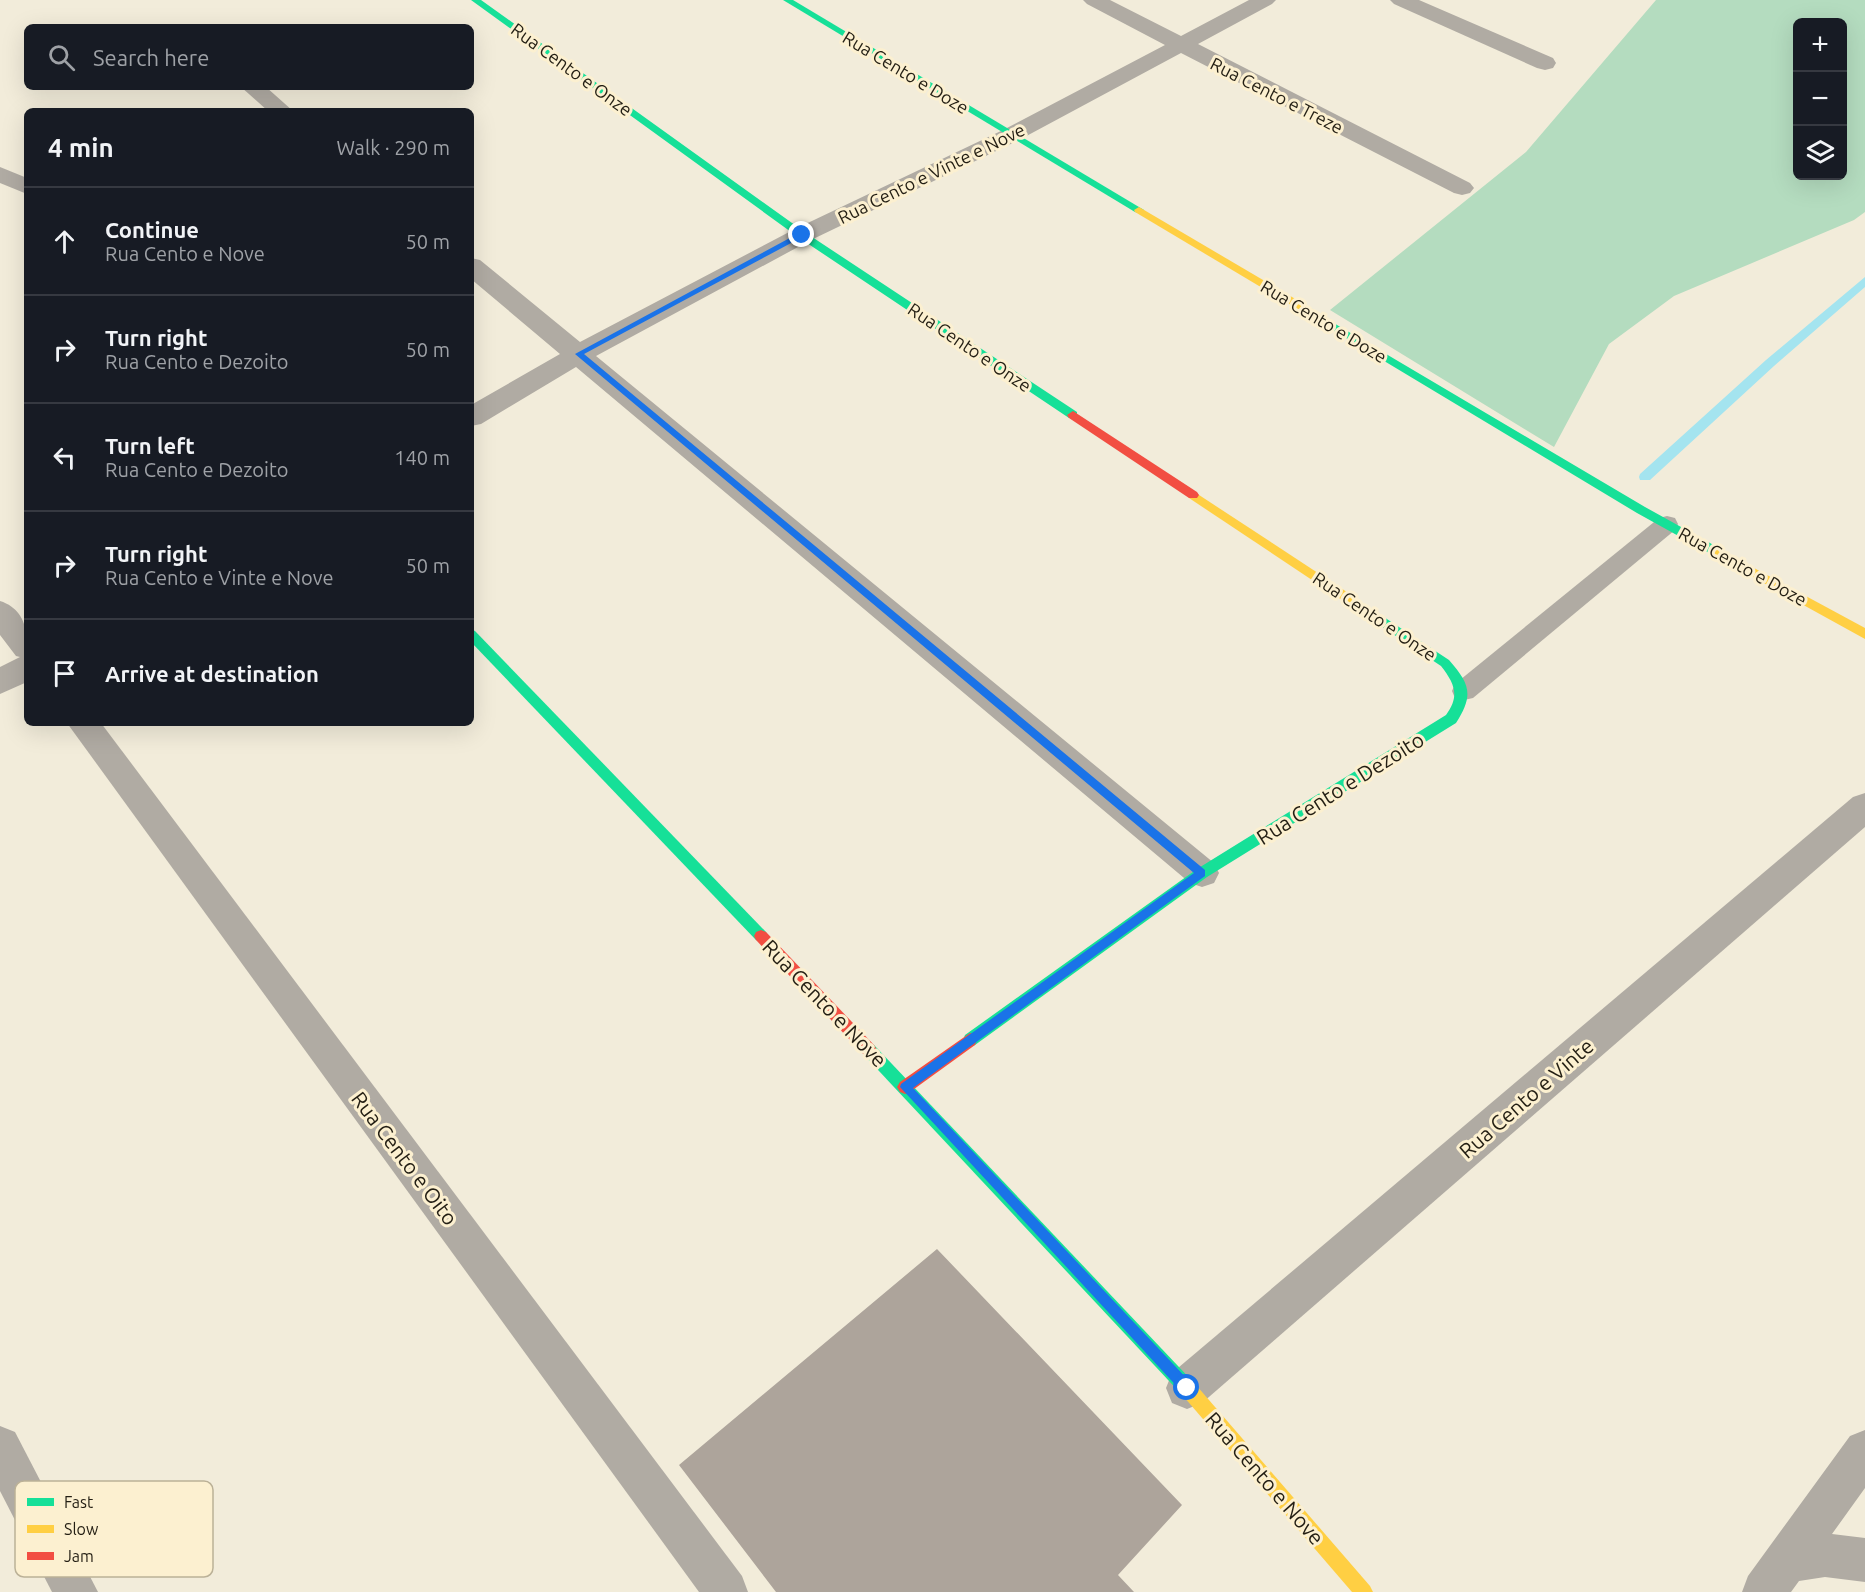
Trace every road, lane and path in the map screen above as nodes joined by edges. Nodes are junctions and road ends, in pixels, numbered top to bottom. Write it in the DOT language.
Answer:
graph roads {
  1 [pos="475,0"];
  2 [pos="787,0"];
  3 [pos="1094,0"];
  4 [pos="1265,0"];
  5 [pos="1401,0"];
  6 [pos="1180,46"];
  7 [pos="1545,63"];
  8 [pos="256,90"];
  9 [pos="278,108"];
  10 [pos="1011,135"];
  11 [pos="0,174"];
  12 [pos="24,186"];
  13 [pos="1462,188"];
  14 [pos="802,235"];
  15 [pos="474,268"];
  16 [pos="579,354"];
  17 [pos="474,415"];
  18 [pos="1667,524"];
  19 [pos="0,612"];
  20 [pos="1863,631"];
  21 [pos="474,637"];
  22 [pos="24,644"];
  23 [pos="24,669"];
  24 [pos="0,682"];
  25 [pos="1464,691"];
  26 [pos="85,726"];
  27 [pos="1865,807"];
  28 [pos="1202,873"];
  29 [pos="905,1087"];
  30 [pos="1187,1388"];
  31 [pos="0,1447"];
  32 [pos="1865,1451"];
  33 [pos="18,1481"];
  34 [pos="1865,1560"];
  35 [pos="1775,1576"];
  36 [pos="68,1577"];
  37 [pos="76,1592"];
  38 [pos="726,1592"];
  39 [pos="1364,1592"];
  1 -- 14 [label="street, Rua Cento e Onze"];
  2 -- 10 [label="street, Rua Cento e Doze"];
  3 -- 6 [label="street, Rua Cento e Treze"];
  4 -- 6 [label="street, Rua Cento e Vinte e Nove"];
  5 -- 7 [label="street"];
  6 -- 10 [label="street, Rua Cento e Vinte e Nove"];
  6 -- 13 [label="street, Rua Cento e Treze"];
  8 -- 9 [label="street"];
  10 -- 14 [label="street, Rua Cento e Vinte e Nove"];
  10 -- 18 [label="street, Rua Cento e Doze"];
  11 -- 12 [label="street"];
  14 -- 16 [label="street, Rua Cento e Vinte e Nove"];
  14 -- 25 [label="street, Rua Cento e Onze"];
  15 -- 16 [label="street"];
  16 -- 17 [label="street, Rua Cento e Vinte e Nove"];
  16 -- 28 [label="street"];
  18 -- 20 [label="street, Rua Cento e Doze"];
  18 -- 25 [label="lane"];
  19 -- 22 [label="street"];
  21 -- 29 [label="street, Rua Cento e Nove"];
  23 -- 24 [label="street"];
  25 -- 28 [label="street, Rua Cento e Dezoito"];
  26 -- 38 [label="street, Rua Cento e Oito"];
  27 -- 30 [label="street, Rua Cento e Vinte"];
  28 -- 29 [label="street, Rua Cento e Dezoito"];
  29 -- 30 [label="street, Rua Cento e Nove"];
  30 -- 39 [label="street, Rua Cento e Nove"];
  31 -- 33 [label="street"];
  32 -- 35 [label="street"];
  34 -- 35 [label="street"];
  36 -- 37 [label="street"];
}
